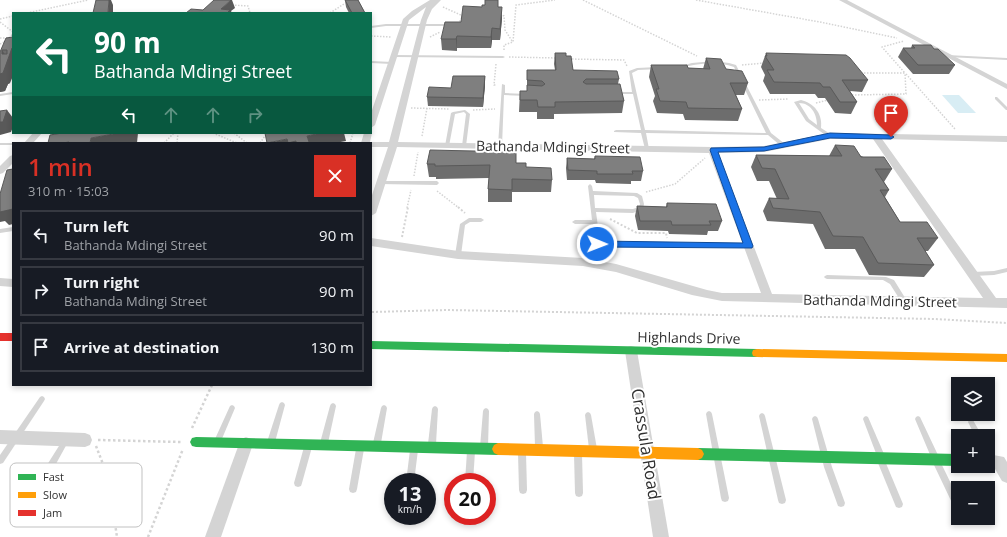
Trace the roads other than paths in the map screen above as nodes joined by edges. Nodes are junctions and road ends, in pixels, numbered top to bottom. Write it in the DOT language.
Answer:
graph roads {
  1 [pos="434,0"];
  2 [pos="438,0"];
  3 [pos="842,0"];
  4 [pos="404,25"];
  5 [pos="423,25"];
  6 [pos="457,26"];
  7 [pos="372,27"];
  8 [pos="415,56"];
  9 [pos="948,56"];
  10 [pos="503,57"];
  11 [pos="393,59"];
  12 [pos="1007,59"];
  13 [pos="372,62"];
  14 [pos="675,67"];
  15 [pos="664,68"];
  16 [pos="503,85"];
  17 [pos="1007,87"];
  18 [pos="12,93"];
  19 [pos="606,93"];
  20 [pos="635,93"];
  21 [pos="0,94"];
  22 [pos="503,94"];
  23 [pos="534,95"];
  24 [pos="996,98"];
  25 [pos="1007,109"];
  26 [pos="372,122"];
  27 [pos="820,127"];
  28 [pos="616,131"];
  29 [pos="643,132"];
  30 [pos="37,134"];
  31 [pos="769,134"];
  32 [pos="830,136"];
  33 [pos="876,137"];
  34 [pos="1007,139"];
  35 [pos="29,142"];
  36 [pos="0,144"];
  37 [pos="12,144"];
  38 [pos="372,144"];
  39 [pos="393,145"];
  40 [pos="783,145"];
  41 [pos="447,146"];
  42 [pos="464,146"];
  43 [pos="500,146"];
  44 [pos="647,149"];
  45 [pos="713,150"];
  46 [pos="11,162"];
  47 [pos="0,171"];
  48 [pos="381,183"];
  49 [pos="437,183"];
  50 [pos="590,186"];
  51 [pos="591,193"];
  52 [pos="372,210"];
  53 [pos="593,210"];
  54 [pos="481,220"];
  55 [pos="575,222"];
  56 [pos="595,222"];
  57 [pos="12,228"];
  58 [pos="0,232"];
  59 [pos="372,242"];
  60 [pos="597,244"];
  61 [pos="749,246"];
  62 [pos="458,255"];
  63 [pos="600,265"];
  64 [pos="1007,270"];
  65 [pos="973,274"];
  66 [pos="827,277"];
  67 [pos="0,282"];
  68 [pos="12,283"];
  69 [pos="768,298"];
  70 [pos="904,301"];
  71 [pos="993,303"];
  72 [pos="1007,303"];
  73 [pos="0,337"];
  74 [pos="12,337"];
  75 [pos="372,345"];
  76 [pos="631,351"];
  77 [pos="1007,358"];
  78 [pos="42,399"];
  79 [pos="282,406"];
  80 [pos="333,406"];
  81 [pos="232,408"];
  82 [pos="384,408"];
  83 [pos="435,409"];
  84 [pos="486,411"];
  85 [pos="537,414"];
  86 [pos="709,414"];
  87 [pos="588,415"];
  88 [pos="762,416"];
  89 [pos="815,419"];
  90 [pos="866,419"];
  91 [pos="918,419"];
  92 [pos="971,422"];
  93 [pos="975,429"];
  94 [pos="0,437"];
  95 [pos="15,438"];
  96 [pos="66,439"];
  97 [pos="85,440"];
  98 [pos="196,442"];
  99 [pos="217,443"];
  100 [pos="246,444"];
  101 [pos="271,444"];
  102 [pos="308,445"];
  103 [pos="323,445"];
  104 [pos="361,447"];
  105 [pos="376,447"];
  106 [pos="414,448"];
  107 [pos="432,448"];
  108 [pos="471,449"];
  109 [pos="484,450"];
  110 [pos="522,450"];
  111 [pos="540,451"];
  112 [pos="578,452"];
  113 [pos="594,452"];
  114 [pos="647,453"];
  115 [pos="718,455"];
  116 [pos="772,457"];
  117 [pos="826,458"];
  118 [pos="881,460"];
  119 [pos="936,460"];
  120 [pos="951,460"];
  121 [pos="995,460"];
  122 [pos="0,461"];
  123 [pos="52,463"];
  124 [pos="411,473"];
  125 [pos="470,473"];
  126 [pos="1007,476"];
  127 [pos="298,484"];
  128 [pos="353,489"];
  129 [pos="523,490"];
  130 [pos="951,491"];
  131 [pos="579,494"];
  132 [pos="725,498"];
  133 [pos="782,500"];
  134 [pos="841,503"];
  135 [pos="899,504"];
  136 [pos="213,537"];
  137 [pos="661,537"];
  1 -- 4 [label="street"];
  2 -- 5 [label="street"];
  3 -- 9 [label="street"];
  4 -- 5 [label="lane"];
  4 -- 7 [label="lane"];
  4 -- 11 [label="street"];
  5 -- 6 [label="lane"];
  5 -- 8 [label="street"];
  8 -- 10 [label="lane"];
  8 -- 11 [label="lane"];
  8 -- 39 [label="street"];
  9 -- 12 [label="lane"];
  9 -- 17 [label="street"];
  11 -- 13 [label="lane"];
  11 -- 26 [label="street"];
  14 -- 31 [label="lane"];
  15 -- 20 [label="lane"];
  16 -- 22 [label="lane"];
  18 -- 21 [label="lane"];
  19 -- 20 [label="lane"];
  20 -- 29 [label="lane"];
  22 -- 23 [label="lane"];
  22 -- 43 [label="lane"];
  24 -- 25 [label="lane"];
  27 -- 27 [label="lane"];
  27 -- 32 [label="lane"];
  28 -- 29 [label="lane"];
  29 -- 31 [label="lane"];
  29 -- 44 [label="lane"];
  30 -- 35 [label="street"];
  31 -- 40 [label="lane"];
  32 -- 33 [label="street, Bathanda Mdingi Street"];
  32 -- 40 [label="street, Bathanda Mdingi Street"];
  33 -- 34 [label="street, Bathanda Mdingi Street"];
  33 -- 65 [label="street"];
  36 -- 37 [label="lane"];
  38 -- 39 [label="street, Bathanda Mdingi Street"];
  39 -- 41 [label="street, Bathanda Mdingi Street"];
  39 -- 48 [label="street"];
  40 -- 45 [label="street, Bathanda Mdingi Street"];
  41 -- 42 [label="street, Bathanda Mdingi Street"];
  41 -- 42 [label="lane"];
  42 -- 43 [label="street, Bathanda Mdingi Street"];
  43 -- 44 [label="street, Bathanda Mdingi Street"];
  44 -- 45 [label="street, Bathanda Mdingi Street"];
  45 -- 61 [label="street"];
  46 -- 47 [label="street"];
  48 -- 49 [label="lane"];
  48 -- 52 [label="street"];
  50 -- 51 [label="lane"];
  51 -- 53 [label="lane"];
  51 -- 53 [label="lane"];
  53 -- 56 [label="lane"];
  54 -- 62 [label="lane"];
  55 -- 56 [label="lane"];
  56 -- 60 [label="lane"];
  57 -- 58 [label="lane"];
  59 -- 62 [label="street, Bathanda Mdingi Street"];
  60 -- 61 [label="lane"];
  60 -- 63 [label="lane"];
  61 -- 69 [label="street"];
  62 -- 63 [label="street, Bathanda Mdingi Street"];
  63 -- 69 [label="street, Bathanda Mdingi Street"];
  64 -- 65 [label="lane"];
  65 -- 71 [label="street"];
  66 -- 70 [label="lane"];
  67 -- 68 [label="street"];
  69 -- 70 [label="street, Bathanda Mdingi Street"];
  70 -- 71 [label="street, Bathanda Mdingi Street"];
  71 -- 72 [label="street, Bathanda Mdingi Street"];
  73 -- 74 [label="street"];
  75 -- 76 [label="street, Highlands Drive"];
  76 -- 77 [label="street, Highlands Drive"];
  76 -- 114 [label="street, Crassula Road"];
  78 -- 95 [label="lane"];
  79 -- 101 [label="lane"];
  80 -- 103 [label="lane"];
  81 -- 99 [label="lane"];
  82 -- 105 [label="lane"];
  83 -- 107 [label="lane"];
  84 -- 109 [label="lane"];
  85 -- 111 [label="lane"];
  86 -- 115 [label="lane"];
  87 -- 113 [label="lane"];
  88 -- 116 [label="lane"];
  89 -- 117 [label="lane"];
  90 -- 118 [label="lane"];
  91 -- 119 [label="lane"];
  92 -- 93 [label="lane"];
  94 -- 95 [label="street"];
  95 -- 96 [label="street"];
  95 -- 122 [label="lane"];
  96 -- 97 [label="street"];
  96 -- 123 [label="lane"];
  98 -- 99 [label="street"];
  99 -- 100 [label="street"];
  100 -- 101 [label="street"];
  100 -- 136 [label="street"];
  101 -- 102 [label="street"];
  102 -- 103 [label="street"];
  102 -- 127 [label="lane"];
  103 -- 104 [label="street"];
  104 -- 105 [label="street"];
  104 -- 128 [label="lane"];
  105 -- 106 [label="street"];
  106 -- 107 [label="street"];
  106 -- 124 [label="lane"];
  107 -- 108 [label="street"];
  108 -- 109 [label="street"];
  108 -- 125 [label="lane"];
  109 -- 110 [label="street"];
  110 -- 111 [label="street"];
  110 -- 129 [label="lane"];
  111 -- 112 [label="street"];
  112 -- 113 [label="street"];
  112 -- 131 [label="lane"];
  113 -- 114 [label="street"];
  114 -- 115 [label="street"];
  114 -- 137 [label="street, Crassula Road"];
  115 -- 116 [label="street"];
  115 -- 132 [label="lane"];
  116 -- 117 [label="street"];
  116 -- 133 [label="lane"];
  117 -- 118 [label="street"];
  117 -- 134 [label="lane"];
  118 -- 119 [label="street"];
  118 -- 135 [label="lane"];
  119 -- 120 [label="street"];
  119 -- 130 [label="lane"];
  121 -- 126 [label="street"];
}
